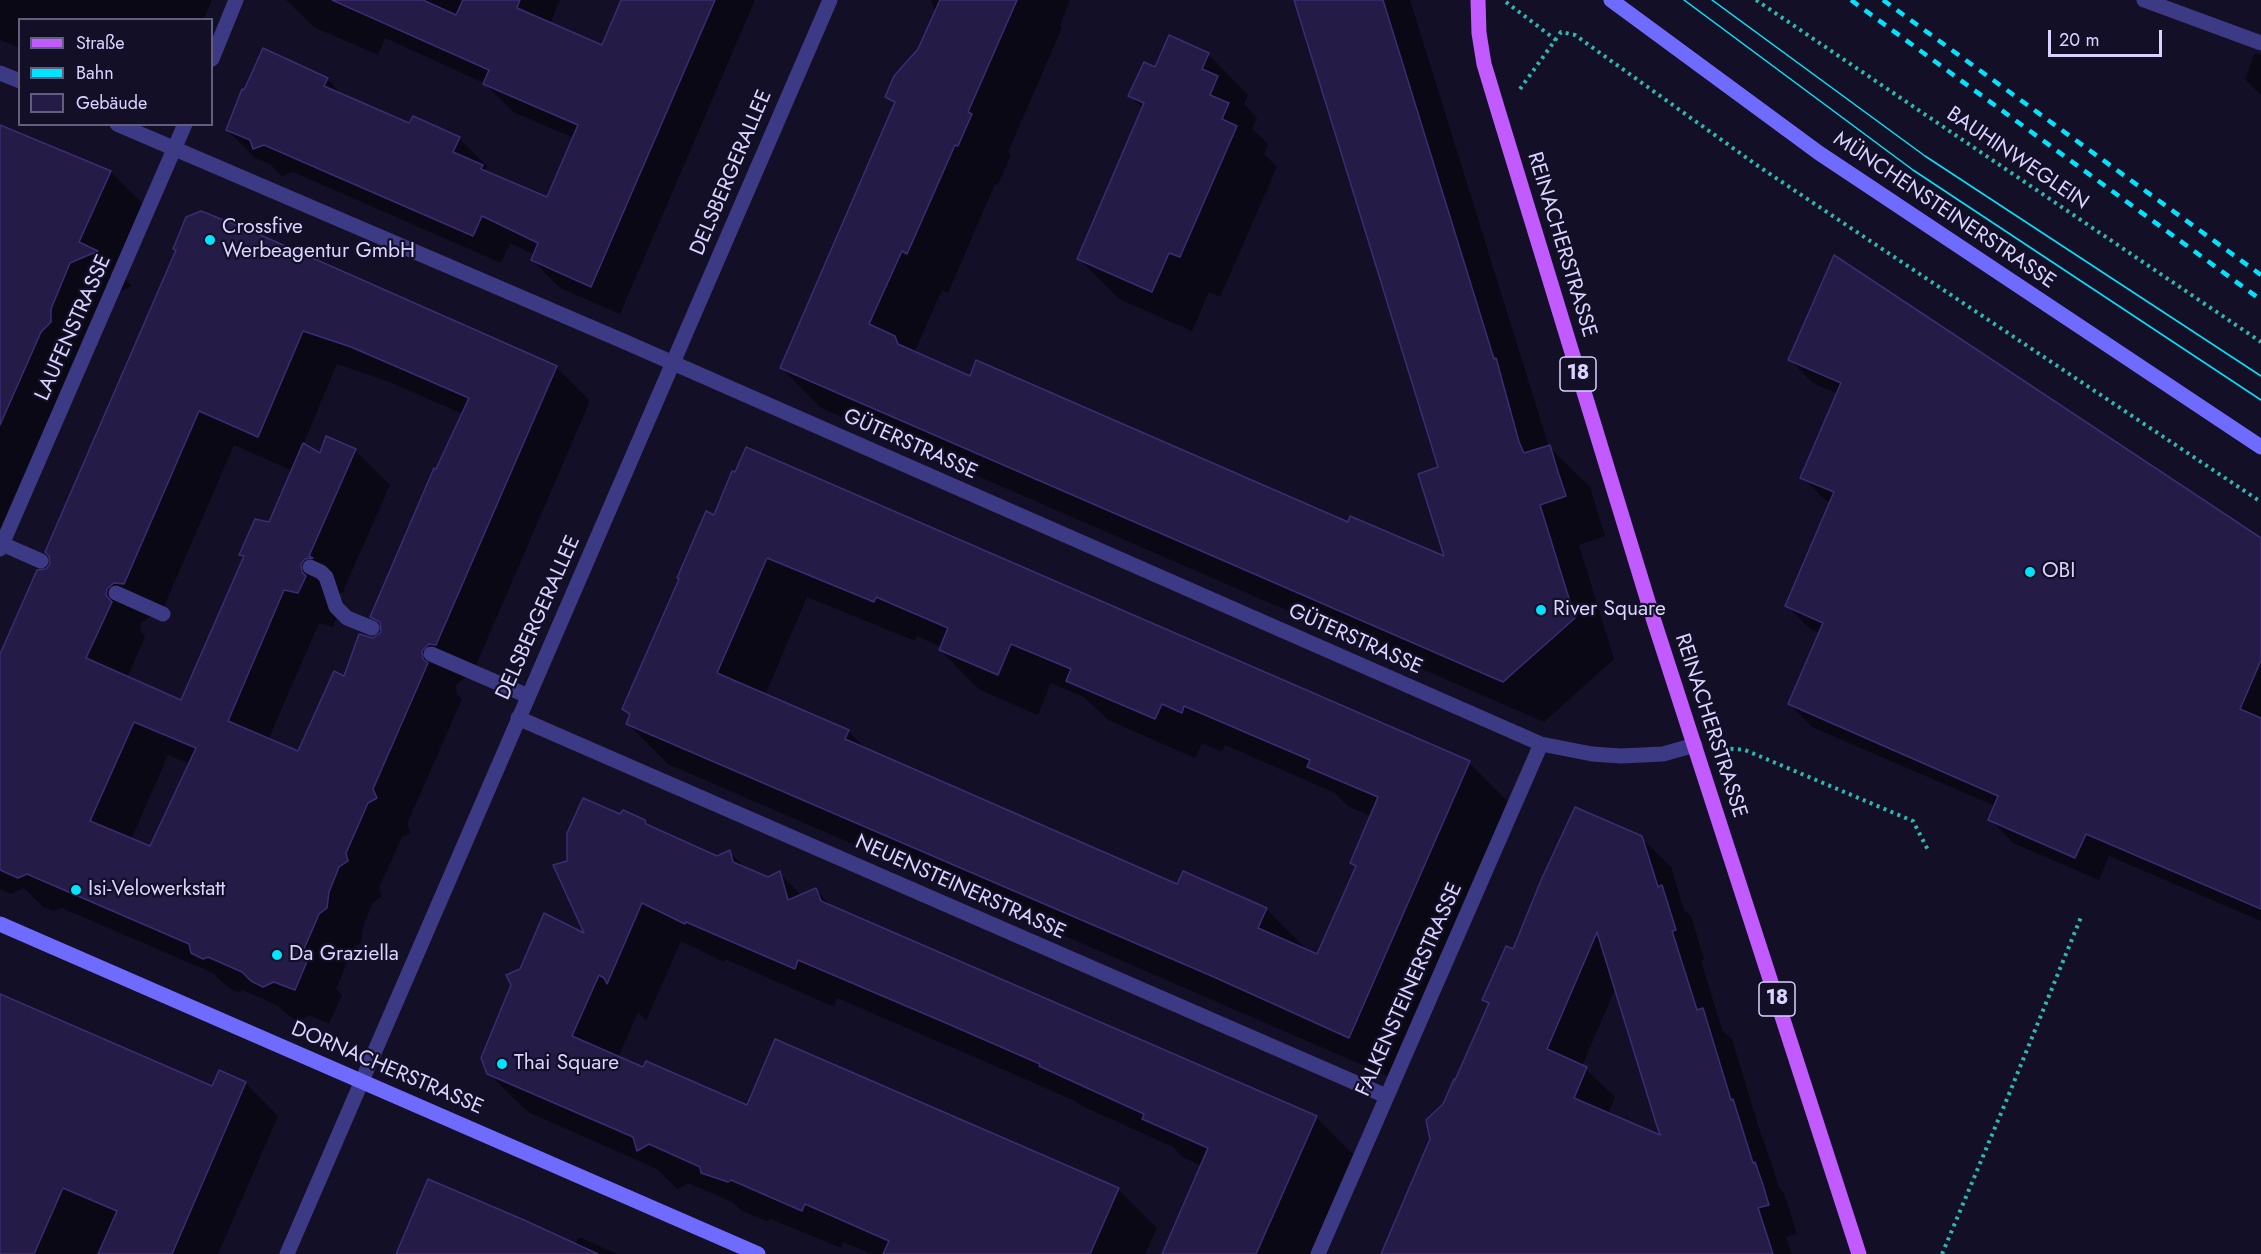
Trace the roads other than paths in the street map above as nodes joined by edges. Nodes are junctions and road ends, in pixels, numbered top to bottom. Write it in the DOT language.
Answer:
graph roads {
  1 [pos="236,0"];
  2 [pos="830,0"];
  3 [pos="1478,0"];
  4 [pos="1611,0"];
  5 [pos="2144,0"];
  6 [pos="2261,43"];
  7 [pos="213,57"];
  8 [pos="0,73"];
  9 [pos="18,80"];
  10 [pos="121,126"];
  11 [pos="184,126"];
  12 [pos="175,150"];
  13 [pos="673,363"];
  14 [pos="2261,447"];
  15 [pos="1,547"];
  16 [pos="41,561"];
  17 [pos="310,567"];
  18 [pos="116,593"];
  19 [pos="163,614"];
  20 [pos="372,628"];
  21 [pos="431,654"];
  22 [pos="528,696"];
  23 [pos="518,718"];
  24 [pos="1541,744"];
  25 [pos="1695,745"];
  26 [pos="0,924"];
  27 [pos="363,1081"];
  28 [pos="1386,1096"];
  29 [pos="287,1254"];
  30 [pos="758,1254"];
  31 [pos="1318,1254"];
  32 [pos="1859,1254"];
  1 -- 7 [label="street"];
  2 -- 13 [label="street, DELSBERGERALLEE"];
  3 -- 25 [label="main road, REINACHERSTRASSE / 18"];
  4 -- 14 [label="main road, MÜNCHENSTEINERSTRASSE"];
  5 -- 6 [label="street"];
  8 -- 9 [label="street"];
  10 -- 12 [label="street, GÜTERSTRASSE"];
  11 -- 12 [label="street, LAUFENSTRASSE"];
  12 -- 13 [label="street, GÜTERSTRASSE"];
  12 -- 15 [label="street, LAUFENSTRASSE"];
  13 -- 22 [label="street, DELSBERGERALLEE"];
  13 -- 24 [label="street, GÜTERSTRASSE"];
  15 -- 16 [label="street"];
  17 -- 20 [label="street"];
  18 -- 19 [label="street"];
  21 -- 22 [label="street"];
  22 -- 23 [label="street, DELSBERGERALLEE"];
  23 -- 27 [label="street, DELSBERGERALLEE"];
  23 -- 28 [label="street, NEUENSTEINERSTRASSE"];
  24 -- 25 [label="street, GÜTERSTRASSE"];
  24 -- 28 [label="street, FALKENSTEINERSTRASSE"];
  25 -- 32 [label="main road, REINACHERSTRASSE / 18"];
  26 -- 27 [label="main road, DORNACHERSTRASSE"];
  27 -- 29 [label="street, DELSBERGERALLEE"];
  27 -- 30 [label="main road, DORNACHERSTRASSE"];
  28 -- 31 [label="street, FALKENSTEINERSTRASSE"];
}
